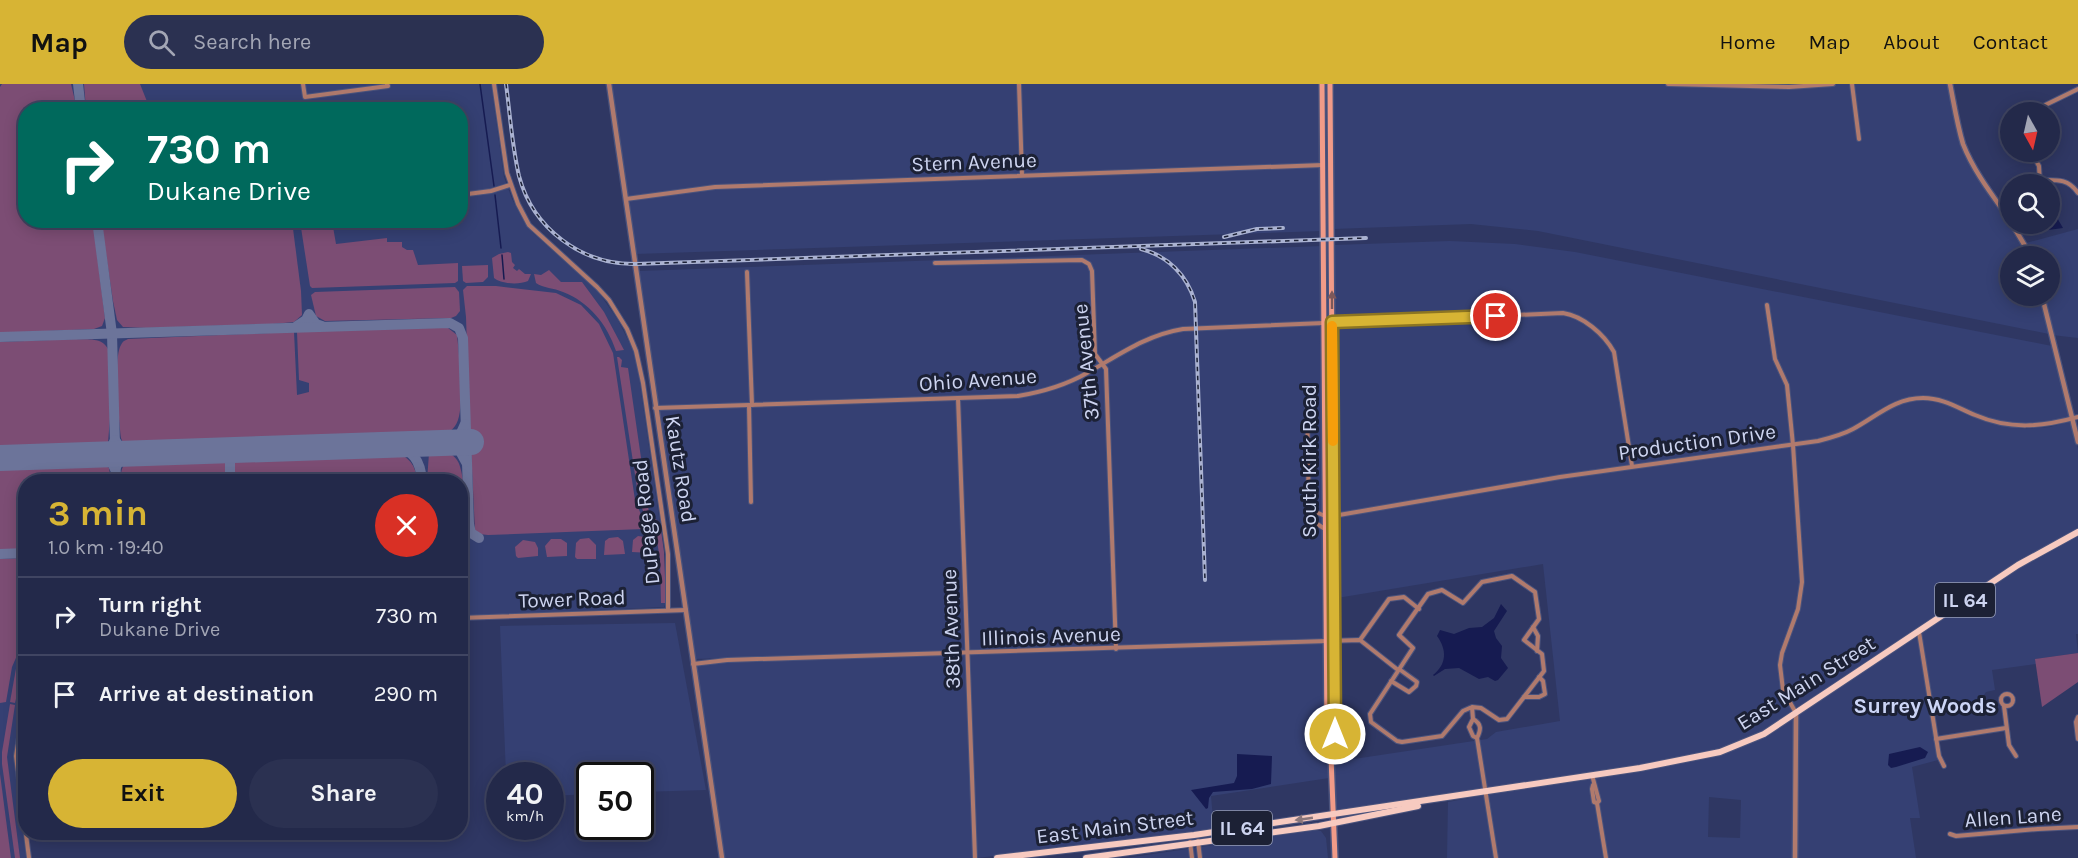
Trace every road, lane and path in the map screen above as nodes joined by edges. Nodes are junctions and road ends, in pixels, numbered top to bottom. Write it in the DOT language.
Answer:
graph roads {
  1 [pos="303,84"];
  2 [pos="387,84"];
  3 [pos="494,84"];
  4 [pos="609,84"];
  5 [pos="1019,84"];
  6 [pos="1322,84"];
  7 [pos="1330,84"];
  8 [pos="1668,84"];
  9 [pos="1833,84"];
  10 [pos="1852,84"];
  11 [pos="1950,84"];
  12 [pos="2077,87"];
  13 [pos="2049,102"];
  14 [pos="1859,139"];
  15 [pos="1324,165"];
  16 [pos="1022,175"];
  17 [pos="2060,179"];
  18 [pos="510,185"];
  19 [pos="2078,193"];
  20 [pos="468,194"];
  21 [pos="626,199"];
  22 [pos="2000,207"];
  23 [pos="2019,234"];
  24 [pos="2026,246"];
  25 [pos="935,263"];
  26 [pos="747,272"];
  27 [pos="1767,305"];
  28 [pos="2045,306"];
  29 [pos="1324,322"];
  30 [pos="1332,322"];
  31 [pos="1103,363"];
  32 [pos="958,398"];
  33 [pos="1307,402"];
  34 [pos="750,405"];
  35 [pos="655,408"];
  36 [pos="2075,417"];
  37 [pos="2078,442"];
  38 [pos="1793,445"];
  39 [pos="1632,466"];
  40 [pos="752,502"];
  41 [pos="1309,509"];
  42 [pos="1325,516"];
  43 [pos="1333,516"];
  44 [pos="1326,529"];
  45 [pos="2078,532"];
  46 [pos="1419,609"];
  47 [pos="669,610"];
  48 [pos="686,610"];
  49 [pos="468,618"];
  50 [pos="1533,627"];
  51 [pos="1919,631"];
  52 [pos="1360,640"];
  53 [pos="1334,641"];
  54 [pos="1327,642"];
  55 [pos="1116,649"];
  56 [pos="1537,651"];
  57 [pos="966,653"];
  58 [pos="693,664"];
  59 [pos="1399,670"];
  60 [pos="1539,677"];
  61 [pos="1391,681"];
  62 [pos="1524,697"];
  63 [pos="2004,706"];
  64 [pos="1472,707"];
  65 [pos="1796,714"];
  66 [pos="2078,717"];
  67 [pos="1473,719"];
  68 [pos="2006,728"];
  69 [pos="1477,738"];
  70 [pos="1936,739"];
  71 [pos="2078,739"];
  72 [pos="18,744"];
  73 [pos="2016,756"];
  74 [pos="1331,757"];
  75 [pos="1944,766"];
  76 [pos="18,772"];
  77 [pos="1592,775"];
  78 [pos="1486,792"];
  79 [pos="1332,816"];
  80 [pos="1333,824"];
  81 [pos="2078,827"];
  82 [pos="1198,834"];
  83 [pos="1950,834"];
  84 [pos="1190,836"];
  85 [pos="27,840"];
  86 [pos="1198,844"];
  87 [pos="1190,845"];
  88 [pos="29,858"];
  89 [pos="722,858"];
  90 [pos="975,858"];
  91 [pos="997,858"];
  92 [pos="1086,858"];
  93 [pos="1192,858"];
  94 [pos="1200,858"];
  95 [pos="1335,858"];
  96 [pos="1496,858"];
  97 [pos="1606,858"];
  98 [pos="1795,858"];
  1 -- 2 [label="street"];
  3 -- 18 [label="street, DuPage Road"];
  4 -- 21 [label="street, Kautz Road"];
  5 -- 16 [label="street"];
  6 -- 15 [label="main road, South Kirk Road"];
  30 -- 7 [label="main road, South Kirk Road, one-way"];
  8 -- 9 [label="street"];
  10 -- 14 [label="street"];
  11 -- 22 [label="street"];
  12 -- 13 [label="street"];
  15 -- 16 [label="street, Stern Avenue"];
  15 -- 29 [label="main road, South Kirk Road"];
  16 -- 21 [label="street, Stern Avenue"];
  17 -- 19 [label="street"];
  18 -- 20 [label="street"];
  18 -- 47 [label="street, DuPage Road"];
  21 -- 35 [label="street, Kautz Road"];
  23 -- 24 [label="street"];
  25 -- 31 [label="street, 37th Avenue"];
  26 -- 34 [label="street"];
  27 -- 38 [label="street"];
  28 -- 36 [label="street"];
  29 -- 30 [label="street, Ohio Avenue"];
  29 -- 31 [label="street, Ohio Avenue"];
  29 -- 42 [label="main road, South Kirk Road"];
  30 -- 39 [label="street, Ohio Avenue"];
  30 -- 43 [label="main road, South Kirk Road"];
  31 -- 32 [label="street, Ohio Avenue"];
  31 -- 55 [label="street, 37th Avenue"];
  32 -- 34 [label="street, Ohio Avenue"];
  32 -- 57 [label="street, 38th Avenue"];
  33 -- 41 [label="street"];
  34 -- 35 [label="street, Ohio Avenue"];
  34 -- 40 [label="street"];
  35 -- 48 [label="street, Kautz Road"];
  36 -- 37 [label="street"];
  36 -- 38 [label="street, Production Drive"];
  38 -- 39 [label="street, Production Drive"];
  38 -- 65 [label="street"];
  39 -- 43 [label="street, Production Drive"];
  41 -- 42 [label="street, Production Drive"];
  41 -- 44 [label="street"];
  42 -- 43 [label="street, Production Drive"];
  42 -- 44 [label="main road, South Kirk Road"];
  43 -- 53 [label="main road, South Kirk Road"];
  44 -- 54 [label="main road, South Kirk Road"];
  45 -- 51 [label="main road, East Main Street / IL 64"];
  46 -- 50 [label="street"];
  46 -- 52 [label="street"];
  46 -- 59 [label="street"];
  47 -- 48 [label="street, Tower Road"];
  47 -- 49 [label="street, Tower Road"];
  48 -- 58 [label="street, Kautz Road"];
  50 -- 56 [label="street"];
  50 -- 56 [label="street"];
  51 -- 65 [label="main road, East Main Street / IL 64"];
  51 -- 70 [label="street"];
  52 -- 53 [label="street, Illinois Avenue"];
  52 -- 59 [label="street"];
  53 -- 54 [label="street, Illinois Avenue"];
  53 -- 74 [label="main road, South Kirk Road"];
  54 -- 55 [label="street, Illinois Avenue"];
  54 -- 74 [label="main road, South Kirk Road"];
  55 -- 57 [label="street, Illinois Avenue"];
  56 -- 60 [label="street"];
  57 -- 58 [label="street, Illinois Avenue"];
  57 -- 90 [label="street, 38th Avenue"];
  58 -- 89 [label="street, Kautz Road"];
  59 -- 61 [label="street"];
  59 -- 61 [label="street"];
  60 -- 62 [label="street"];
  60 -- 62 [label="street"];
  61 -- 64 [label="street"];
  62 -- 64 [label="street"];
  63 -- 68 [label="street"];
  64 -- 67 [label="street"];
  65 -- 77 [label="main road, East Main Street / IL 64"];
  65 -- 98 [label="street"];
  66 -- 71 [label="street"];
  67 -- 69 [label="street"];
  67 -- 69 [label="street"];
  68 -- 70 [label="street"];
  68 -- 73 [label="street"];
  69 -- 78 [label="street"];
  70 -- 75 [label="street"];
  72 -- 76 [label="street"];
  74 -- 79 [label="main road, South Kirk Road"];
  77 -- 78 [label="main road, East Main Street / IL 64"];
  77 -- 97 [label="street"];
  78 -- 79 [label="main road, East Main Street / IL 64"];
  78 -- 80 [label="main road, East Main Street / IL 64"];
  78 -- 96 [label="street"];
  79 -- 80 [label="main road, South Kirk Road"];
  79 -- 82 [label="main road, East Main Street / IL 64, one-way"];
  80 -- 86 [label="main road, East Main Street / IL 64"];
  80 -- 95 [label="main road, South Kirk Road"];
  81 -- 83 [label="street, Allen Lane"];
  82 -- 84 [label="main road, East Main Street / IL 64"];
  82 -- 86 [label="street"];
  84 -- 87 [label="street"];
  84 -- 91 [label="main road, East Main Street / IL 64"];
  85 -- 88 [label="street"];
  86 -- 87 [label="main road, East Main Street / IL 64"];
  86 -- 94 [label="street"];
  87 -- 92 [label="main road, East Main Street / IL 64"];
  87 -- 93 [label="street"];
}
